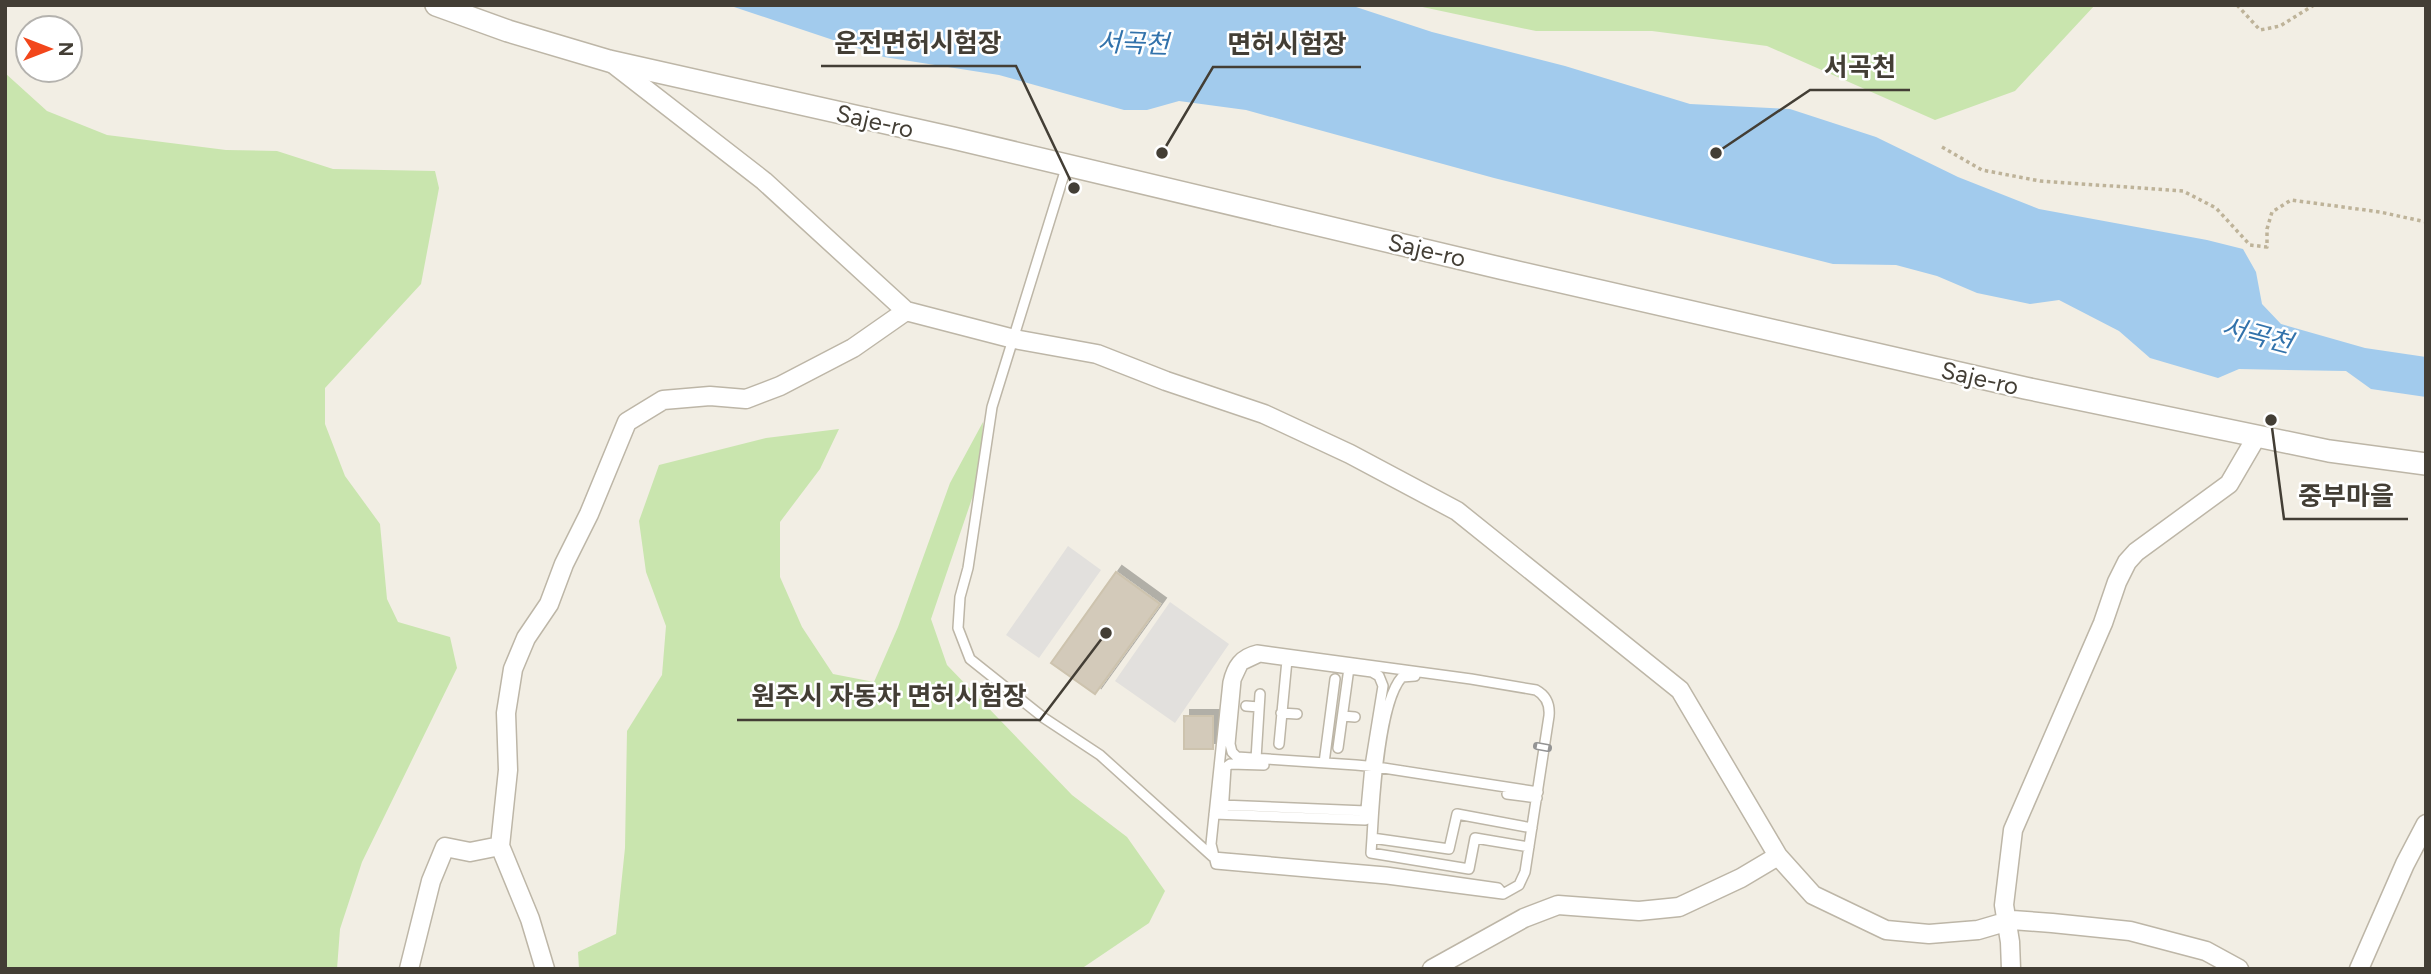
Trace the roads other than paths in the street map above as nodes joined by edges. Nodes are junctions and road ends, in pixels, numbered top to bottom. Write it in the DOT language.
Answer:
graph roads {
  1 [pos="436,5"];
  2 [pos="609,61"];
  3 [pos="1067,165"];
  4 [pos="906,311"];
  5 [pos="1014,339"];
  6 [pos="2256,436"];
  7 [pos="2426,464"];
  8 [pos="1287,660"];
  9 [pos="1349,668"];
  10 [pos="1335,679"];
  11 [pos="1260,694"];
  12 [pos="1246,706"];
  13 [pos="1259,707"];
  14 [pos="1281,713"];
  15 [pos="1297,714"];
  16 [pos="1343,716"];
  17 [pos="1355,717"];
  18 [pos="1279,744"];
  19 [pos="1338,748"];
  20 [pos="1256,759"];
  21 [pos="1324,763"];
  22 [pos="1373,769"];
  23 [pos="1535,795"];
  24 [pos="1219,809"];
  25 [pos="2426,824"];
  26 [pos="1532,828"];
  27 [pos="1372,838"];
  28 [pos="500,846"];
  29 [pos="1529,847"];
  30 [pos="1778,856"];
  31 [pos="1214,860"];
  32 [pos="2007,922"];
  33 [pos="409,969"];
  34 [pos="545,969"];
  35 [pos="1432,969"];
  36 [pos="2011,969"];
  37 [pos="2239,969"];
  38 [pos="2359,969"];
  1 -- 2 [label="street, Saje-ro"];
  2 -- 3 [label="street, Saje-ro"];
  2 -- 4 [label="street"];
  3 -- 5 [label="lane"];
  3 -- 6 [label="street, Saje-ro"];
  4 -- 5 [label="street"];
  4 -- 28 [label="street"];
  5 -- 30 [label="street"];
  5 -- 31 [label="lane"];
  6 -- 7 [label="street, Saje-ro"];
  6 -- 32 [label="street"];
  8 -- 9 [label="lane"];
  8 -- 14 [label="lane"];
  8 -- 20 [label="lane"];
  9 -- 16 [label="lane"];
  9 -- 22 [label="lane"];
  10 -- 21 [label="lane"];
  11 -- 13 [label="lane"];
  12 -- 13 [label="lane"];
  13 -- 20 [label="lane"];
  14 -- 15 [label="lane"];
  14 -- 18 [label="lane"];
  16 -- 17 [label="lane"];
  16 -- 19 [label="lane"];
  20 -- 21 [label="lane"];
  21 -- 22 [label="lane"];
  22 -- 23 [label="lane"];
  22 -- 23 [label="lane"];
  22 -- 24 [label="lane"];
  22 -- 24 [label="lane"];
  22 -- 27 [label="lane"];
  23 -- 24 [label="lane"];
  23 -- 26 [label="lane"];
  24 -- 31 [label="lane"];
  25 -- 38 [label="street"];
  26 -- 27 [label="lane"];
  26 -- 29 [label="lane"];
  27 -- 29 [label="lane"];
  28 -- 33 [label="street"];
  28 -- 34 [label="street"];
  29 -- 31 [label="lane"];
  30 -- 32 [label="street"];
  30 -- 35 [label="street"];
  32 -- 36 [label="street"];
  32 -- 37 [label="street"];
}
